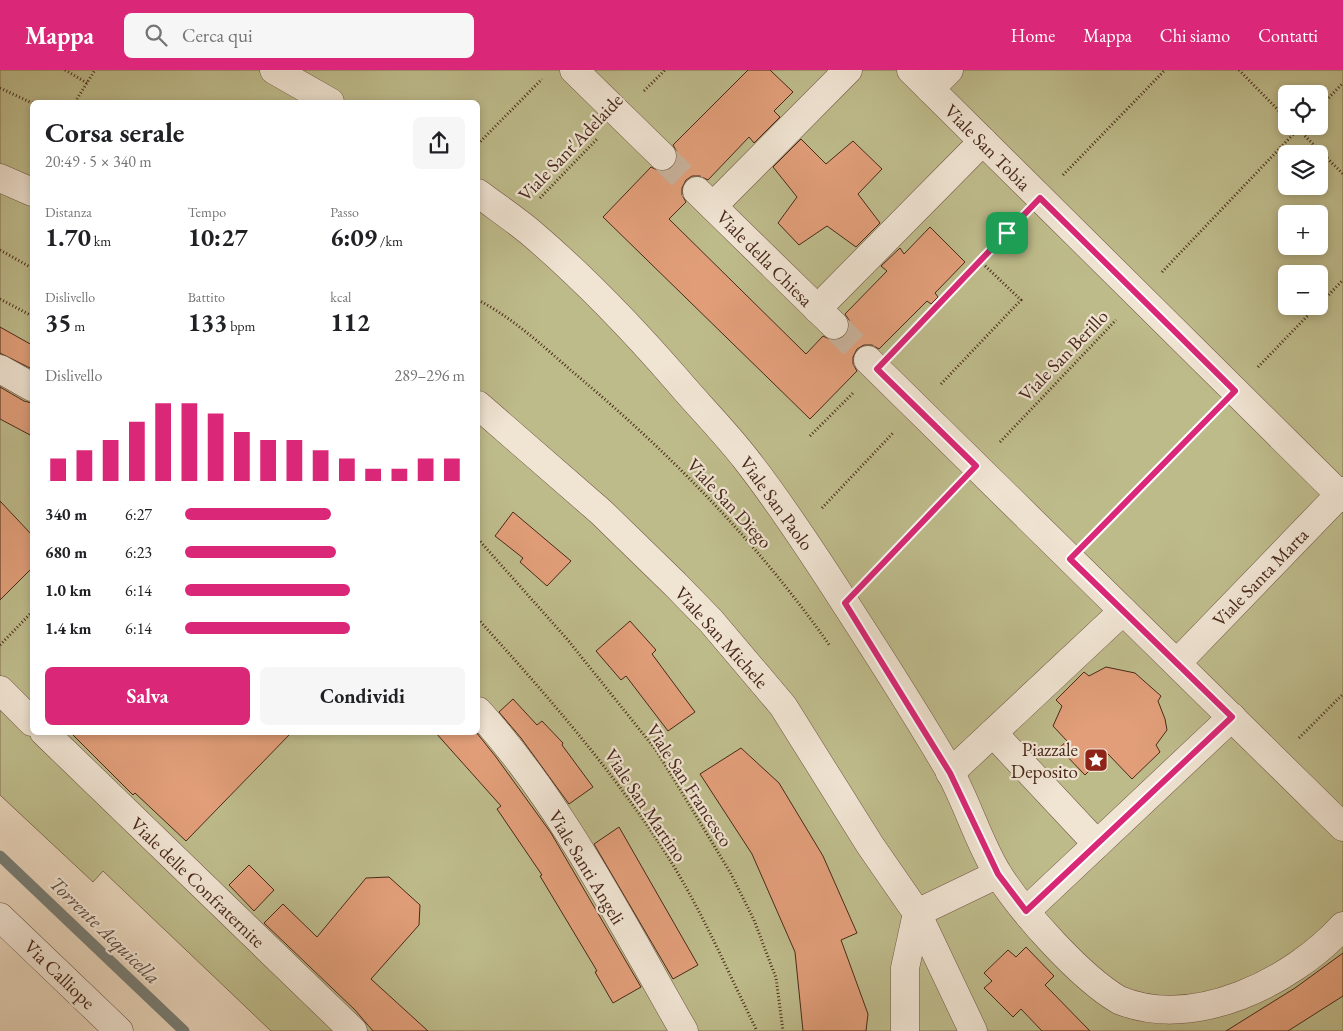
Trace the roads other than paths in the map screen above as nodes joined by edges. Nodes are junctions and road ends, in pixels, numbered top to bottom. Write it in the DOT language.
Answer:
graph roads {
  1 [pos="274,70"];
  2 [pos="574,70"];
  3 [pos="848,70"];
  4 [pos="911,70"];
  5 [pos="950,70"];
  6 [pos="930,89"];
  7 [pos="326,100"];
  8 [pos="983,141"];
  9 [pos="662,156"];
  10 [pos="0,178"];
  11 [pos="30,191"];
  12 [pos="480,195"];
  13 [pos="873,364"];
  14 [pos="0,369"];
  15 [pos="30,386"];
  16 [pos="480,407"];
  17 [pos="1342,494"];
  18 [pos="1123,611"];
  19 [pos="1177,663"];
  20 [pos="0,690"];
  21 [pos="480,713"];
  22 [pos="1232,717"];
  23 [pos="30,720"];
  24 [pos="993,733"];
  25 [pos="47,735"];
  26 [pos="950,773"];
  27 [pos="1343,827"];
  28 [pos="1097,844"];
  29 [pos="998,874"];
  30 [pos="1026,911"];
  31 [pos="917,913"];
  32 [pos="0,917"];
  33 [pos="1343,926"];
  34 [pos="119,1031"];
  35 [pos="353,1031"];
  36 [pos="684,1031"];
  37 [pos="905,1031"];
  38 [pos="973,1031"];
  1 -- 7 [label="street"];
  2 -- 9 [label="street"];
  3 -- 8 [label="street, Viale della Chiesa"];
  4 -- 6 [label="street, Viale San Tobia"];
  5 -- 6 [label="street"];
  6 -- 8 [label="street, Viale San Tobia"];
  8 -- 17 [label="street, Viale San Tobia"];
  10 -- 11 [label="street"];
  12 -- 26 [label="street, Viale San Paolo"];
  13 -- 18 [label="street"];
  14 -- 15 [label="street"];
  16 -- 31 [label="street, Viale San Michele"];
  17 -- 19 [label="street, Viale Santa Marta"];
  18 -- 19 [label="street"];
  18 -- 24 [label="street"];
  19 -- 22 [label="street"];
  20 -- 23 [label="street"];
  21 -- 36 [label="street, Viale Santi Angeli"];
  22 -- 27 [label="street"];
  22 -- 28 [label="street"];
  24 -- 26 [label="street"];
  24 -- 28 [label="street"];
  25 -- 35 [label="street, Viale delle Confraternite"];
  26 -- 29 [label="street, Viale San Paolo"];
  28 -- 30 [label="street"];
  29 -- 30 [label="street, Viale San Paolo"];
  29 -- 31 [label="street"];
  30 -- 33 [label="street, Viale San Paolo"];
  31 -- 37 [label="street"];
  31 -- 38 [label="street, Viale San Michele"];
  32 -- 34 [label="street, Via Calliope"];
}
